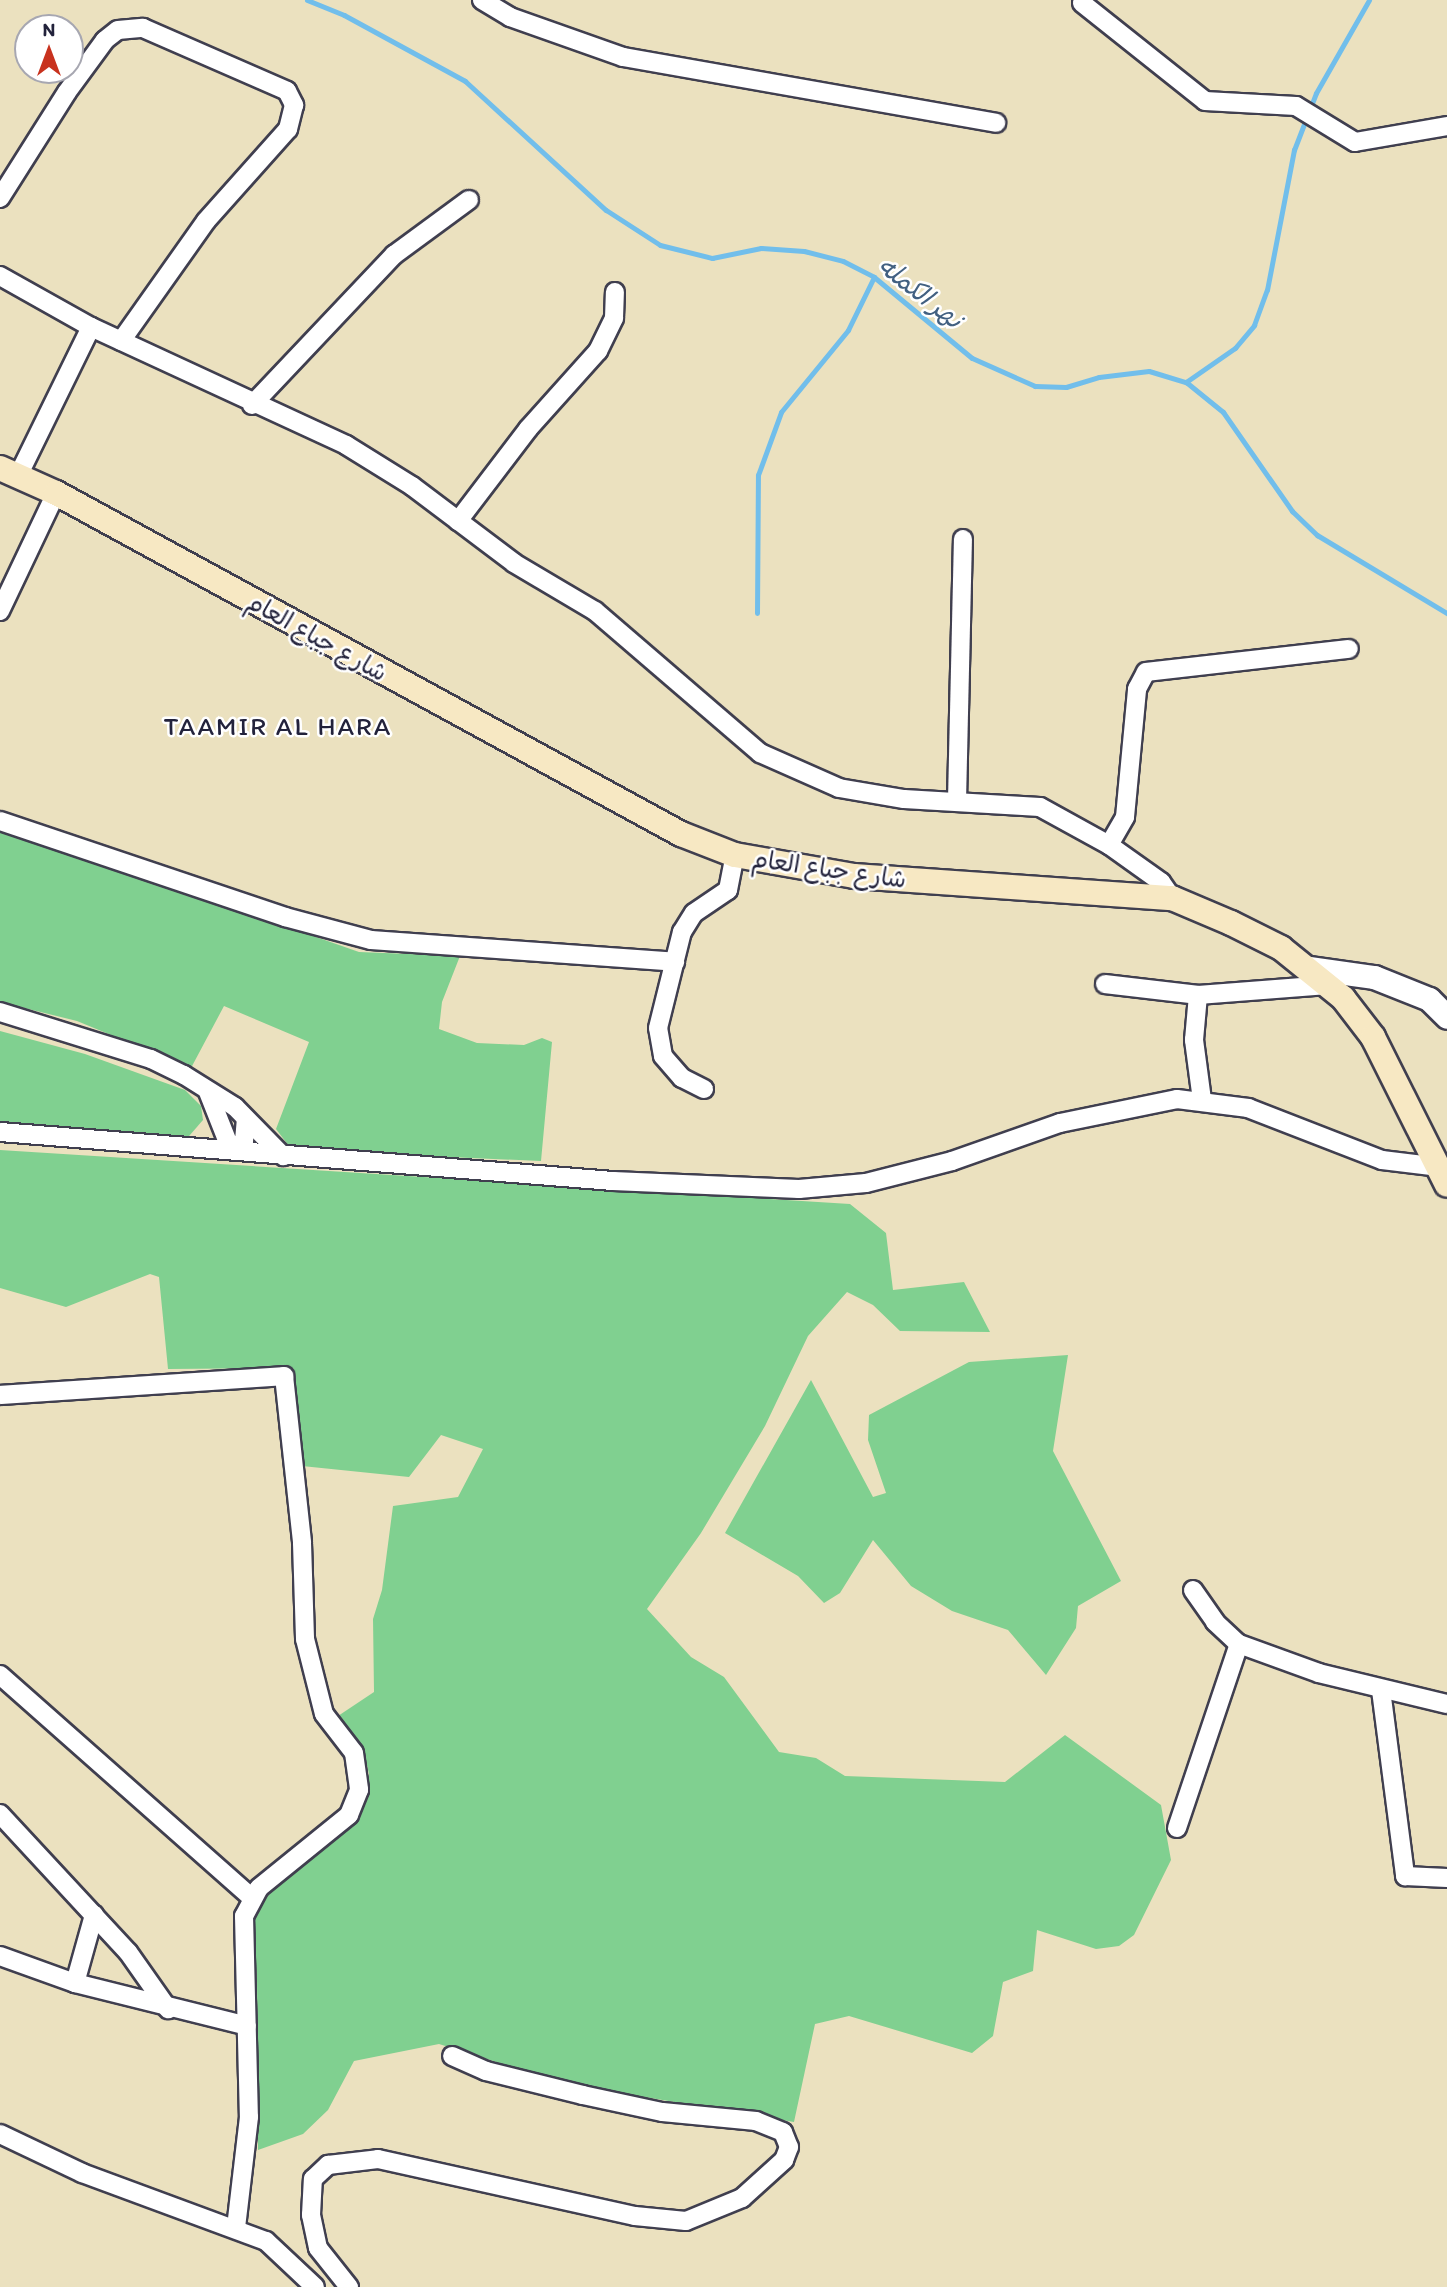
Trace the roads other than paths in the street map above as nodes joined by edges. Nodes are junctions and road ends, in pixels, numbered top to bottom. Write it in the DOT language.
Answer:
graph roads {
  1 [pos="482,0"];
  2 [pos="1082,3"];
  3 [pos="996,123"];
  4 [pos="1447,126"];
  5 [pos="0,198"];
  6 [pos="469,200"];
  7 [pos="0,276"];
  8 [pos="615,292"];
  9 [pos="91,327"];
  10 [pos="121,341"];
  11 [pos="252,405"];
  12 [pos="9,472"];
  13 [pos="57,493"];
  14 [pos="458,521"];
  15 [pos="963,538"];
  16 [pos="0,611"];
  17 [pos="1349,649"];
  18 [pos="957,801"];
  19 [pos="0,821"];
  20 [pos="1109,845"];
  21 [pos="735,855"];
  22 [pos="1171,898"];
  23 [pos="675,962"];
  24 [pos="1309,968"];
  25 [pos="1105,984"];
  26 [pos="1328,985"];
  27 [pos="1198,995"];
  28 [pos="0,1012"];
  29 [pos="1447,1017"];
  30 [pos="704,1089"];
  31 [pos="208,1092"];
  32 [pos="1202,1100"];
  33 [pos="220,1116"];
  34 [pos="246,1119"];
  35 [pos="0,1132"];
  36 [pos="199,1150"];
  37 [pos="231,1150"];
  38 [pos="283,1156"];
  39 [pos="1443,1176"];
  40 [pos="0,1395"];
  41 [pos="1193,1590"];
  42 [pos="1239,1644"];
  43 [pos="0,1675"];
  44 [pos="1381,1690"];
  45 [pos="1447,1704"];
  46 [pos="0,1814"];
  47 [pos="1177,1828"];
  48 [pos="1447,1878"];
  49 [pos="251,1898"];
  50 [pos="94,1915"];
  51 [pos="0,1956"];
  52 [pos="75,1983"];
  53 [pos="168,2009"];
  54 [pos="247,2026"];
  55 [pos="452,2056"];
  56 [pos="0,2134"];
  57 [pos="236,2227"];
  58 [pos="315,2287"];
  59 [pos="349,2287"];
  1 -- 3 [label="street"];
  2 -- 4 [label="street"];
  5 -- 10 [label="street"];
  6 -- 11 [label="street"];
  7 -- 9 [label="street"];
  8 -- 14 [label="street"];
  9 -- 10 [label="street"];
  9 -- 12 [label="street"];
  10 -- 11 [label="street"];
  11 -- 14 [label="street"];
  12 -- 13 [label="main road, شارع جباع العام"];
  13 -- 16 [label="street"];
  13 -- 21 [label="main road, شارع جباع العام"];
  14 -- 18 [label="street"];
  15 -- 18 [label="street"];
  17 -- 20 [label="street"];
  18 -- 20 [label="street"];
  19 -- 23 [label="street"];
  20 -- 22 [label="street"];
  21 -- 22 [label="main road, شارع جباع العام"];
  21 -- 23 [label="street"];
  22 -- 24 [label="main road, شارع جباع العام"];
  23 -- 30 [label="street"];
  24 -- 26 [label="main road, شارع جباع العام"];
  24 -- 29 [label="street"];
  25 -- 27 [label="street"];
  26 -- 27 [label="street"];
  26 -- 39 [label="main road, شارع جباع العام"];
  27 -- 32 [label="street"];
  28 -- 31 [label="street"];
  31 -- 33 [label="street"];
  31 -- 34 [label="street"];
  32 -- 38 [label="street"];
  32 -- 39 [label="street"];
  33 -- 36 [label="street"];
  33 -- 37 [label="street"];
  34 -- 37 [label="street"];
  34 -- 38 [label="street"];
  35 -- 36 [label="street"];
  36 -- 37 [label="street"];
  37 -- 38 [label="street"];
  40 -- 49 [label="street"];
  41 -- 42 [label="street"];
  42 -- 44 [label="street"];
  42 -- 47 [label="street"];
  43 -- 49 [label="street"];
  44 -- 45 [label="street"];
  44 -- 48 [label="street"];
  46 -- 50 [label="street"];
  49 -- 54 [label="street"];
  50 -- 52 [label="street"];
  50 -- 53 [label="street"];
  51 -- 52 [label="street"];
  52 -- 53 [label="street"];
  53 -- 54 [label="street"];
  54 -- 57 [label="street"];
  55 -- 59 [label="street"];
  56 -- 57 [label="street"];
  57 -- 58 [label="street"];
}
